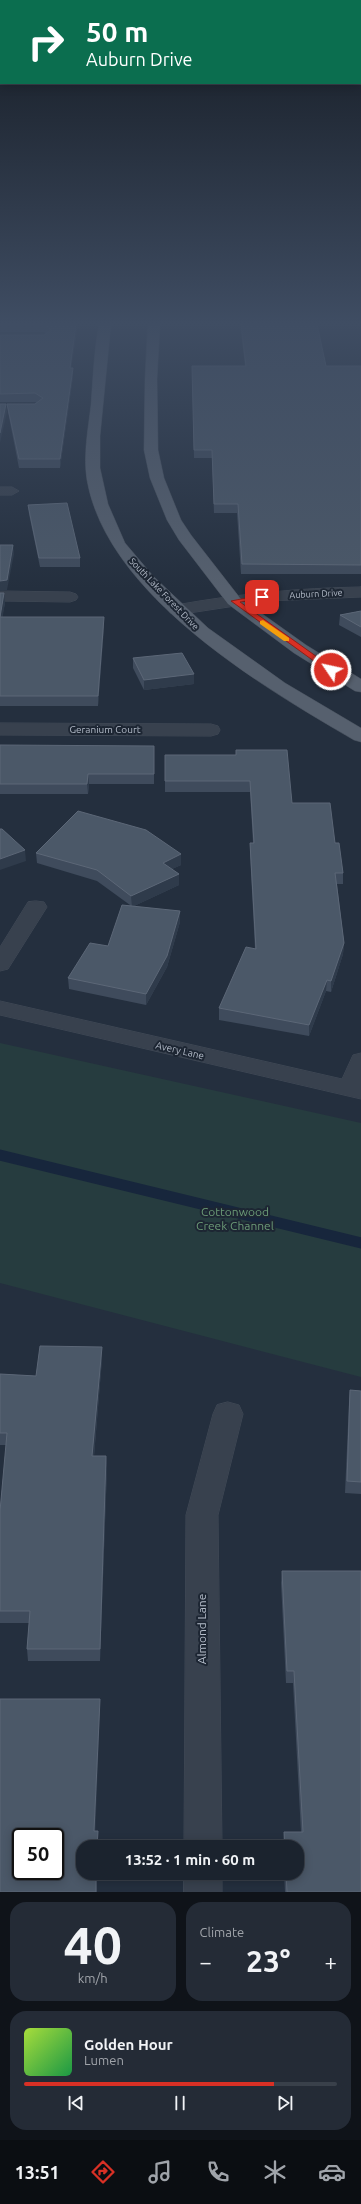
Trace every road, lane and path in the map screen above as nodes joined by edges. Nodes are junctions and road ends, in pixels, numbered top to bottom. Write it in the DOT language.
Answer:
graph roads {
  1 [pos="96,412"];
  2 [pos="151,412"];
  3 [pos="361,592"];
  4 [pos="0,596"];
  5 [pos="70,597"];
  6 [pos="234,601"];
  7 [pos="176,610"];
  8 [pos="361,687"];
  9 [pos="0,729"];
  10 [pos="211,730"];
  11 [pos="361,736"];
  12 [pos="36,907"];
  13 [pos="0,964"];
  14 [pos="0,1008"];
  15 [pos="361,1060"];
  16 [pos="355,1090"];
  17 [pos="228,1414"];
  18 [pos="203,1840"];
  19 [pos="203,1880"];
  20 [pos="203,1892"];
  1 -- 7 [label="main road, South Lake Forest Drive"];
  2 -- 6 [label="main road"];
  3 -- 6 [label="street, Auburn Drive"];
  4 -- 5 [label="street"];
  6 -- 7 [label="street, Auburn Drive"];
  6 -- 8 [label="main road"];
  7 -- 11 [label="main road, South Lake Forest Drive"];
  9 -- 10 [label="street, Geranium Court"];
  12 -- 13 [label="street"];
  14 -- 16 [label="street, Avery Lane"];
  15 -- 16 [label="street"];
  17 -- 18 [label="street, Almond Lane"];
  19 -- 20 [label="street"];
}
